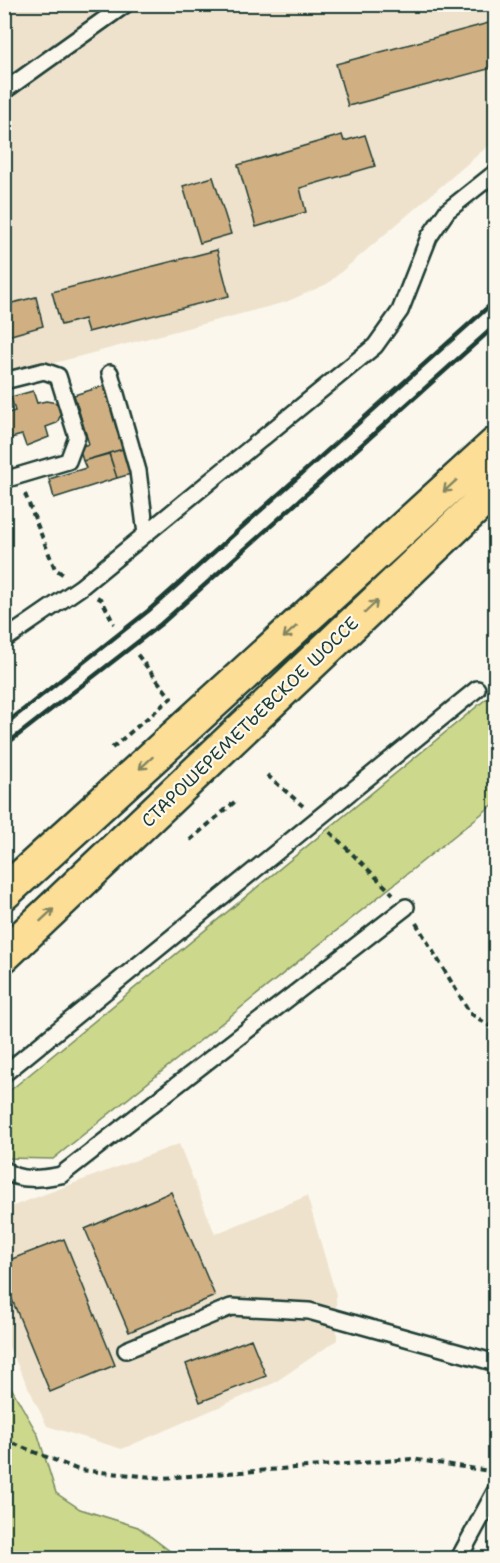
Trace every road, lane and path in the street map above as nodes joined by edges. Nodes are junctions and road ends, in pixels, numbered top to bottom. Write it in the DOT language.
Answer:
graph roads {
  1 [pos="126,4"];
  2 [pos="4,91"];
  3 [pos="495,172"];
  4 [pos="110,373"];
  5 [pos="4,381"];
  6 [pos="495,444"];
  7 [pos="20,475"];
  8 [pos="4,480"];
  9 [pos="495,488"];
  10 [pos="146,534"];
  11 [pos="81,587"];
  12 [pos="114,624"];
  13 [pos="4,640"];
  14 [pos="136,653"];
  15 [pos="477,689"];
  16 [pos="112,748"];
  17 [pos="237,800"];
  18 [pos="190,840"];
  19 [pos="4,893"];
  20 [pos="406,907"];
  21 [pos="4,955"];
  22 [pos="4,1074"];
  23 [pos="4,1169"];
  24 [pos="126,1350"];
  25 [pos="495,1363"];
  26 [pos="4,1425"];
  27 [pos="495,1473"];
  28 [pos="495,1491"];
  29 [pos="459,1558"];
  1 -- 2 [label="lane"];
  3 -- 10 [label="lane"];
  4 -- 10 [label="lane"];
  5 -- 7 [label="lane"];
  6 -- 19 [label="main road, СТАРОШЕРЕМЕТЬЕВСКОЕ ШОССЕ, one-way"];
  7 -- 8 [label="lane"];
  7 -- 11 [label="path"];
  21 -- 9 [label="main road, СТАРОШЕРЕМЕТЬЕВСКОЕ ШОССЕ, one-way"];
  10 -- 11 [label="lane"];
  11 -- 12 [label="path"];
  11 -- 13 [label="lane"];
  14 -- 16 [label="path"];
  15 -- 22 [label="lane"];
  17 -- 18 [label="path"];
  20 -- 23 [label="lane"];
  24 -- 25 [label="lane"];
  26 -- 27 [label="path"];
  28 -- 29 [label="lane"];
}
